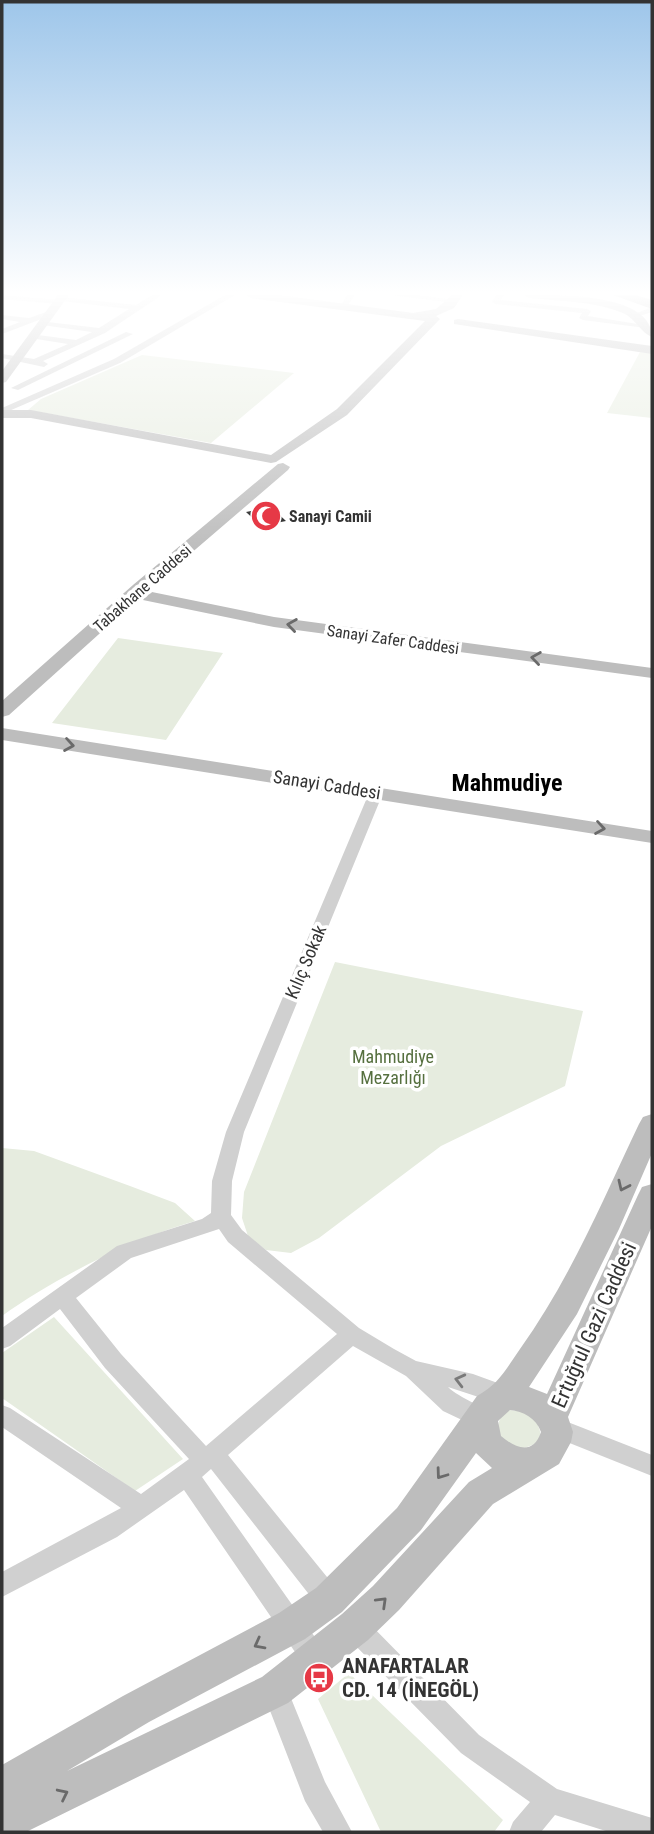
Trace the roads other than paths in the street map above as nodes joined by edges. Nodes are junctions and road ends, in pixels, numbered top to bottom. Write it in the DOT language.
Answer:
graph roads {
  1 [pos="32,381"];
  2 [pos="74,381"];
  3 [pos="373,381"];
  4 [pos="2,385"];
  5 [pos="15,388"];
  6 [pos="40,395"];
  7 [pos="3,413"];
  8 [pos="314,433"];
  9 [pos="285,461"];
  10 [pos="135,593"];
  11 [pos="652,674"];
  12 [pos="2,711"];
  13 [pos="2,734"];
  14 [pos="376,793"];
  15 [pos="644,835"];
  16 [pos="652,1124"];
  17 [pos="652,1195"];
  18 [pos="221,1217"];
  19 [pos="63,1297"];
  20 [pos="352,1334"];
  21 [pos="2,1340"];
  22 [pos="412,1369"];
  23 [pos="494,1408"];
  24 [pos="2,1415"];
  25 [pos="554,1422"];
  26 [pos="538,1459"];
  27 [pos="202,1463"];
  28 [pos="652,1466"];
  29 [pos="141,1508"];
  30 [pos="2,1585"];
  31 [pos="330,1600"];
  32 [pos="292,1626"];
  33 [pos="355,1627"];
  34 [pos="315,1660"];
  35 [pos="275,1690"];
  36 [pos="550,1800"];
  37 [pos="6,1816"];
  38 [pos="338,1832"];
  39 [pos="523,1832"];
  40 [pos="652,1832"];
  1 -- 5 [label="street"];
  2 -- 6 [label="street"];
  3 -- 8 [label="street"];
  4 -- 5 [label="street"];
  5 -- 6 [label="street"];
  6 -- 7 [label="street"];
  7 -- 9 [label="street"];
  8 -- 9 [label="street"];
  8 -- 9 [label="street"];
  9 -- 10 [label="street, Tabakhane Caddesi"];
  11 -- 10 [label="street, Sanayi Zafer Caddesi, one-way"];
  10 -- 12 [label="street, Tabakhane Caddesi"];
  13 -- 14 [label="street, Sanayi Caddesi, one-way"];
  14 -- 15 [label="street, Sanayi Caddesi, one-way"];
  14 -- 18 [label="street, Kılıç Sokak"];
  16 -- 23 [label="street, Ertuğrul Gazi Caddesi, one-way"];
  17 -- 25 [label="street, Ertuğrul Gazi Caddesi"];
  18 -- 19 [label="street"];
  18 -- 20 [label="street"];
  19 -- 21 [label="street"];
  19 -- 27 [label="street"];
  20 -- 22 [label="street"];
  20 -- 27 [label="street"];
  23 -- 22 [label="street, one-way"];
  22 -- 23 [label="street"];
  23 -- 25 [label="street"];
  23 -- 26 [label="street"];
  23 -- 31 [label="street, Ertuğrul Gazi Caddesi, one-way"];
  24 -- 29 [label="street"];
  25 -- 26 [label="street"];
  25 -- 28 [label="street"];
  33 -- 26 [label="street, one-way"];
  27 -- 29 [label="street"];
  27 -- 31 [label="street"];
  27 -- 32 [label="street"];
  29 -- 30 [label="street"];
  31 -- 32 [label="street, Ertuğrul Gazi Caddesi"];
  31 -- 33 [label="street"];
  32 -- 34 [label="street"];
  32 -- 37 [label="street, Ertuğrul Gazi Caddesi, one-way"];
  33 -- 34 [label="street"];
  33 -- 36 [label="street"];
  34 -- 35 [label="street"];
  37 -- 35 [label="street, one-way"];
  35 -- 38 [label="street"];
  36 -- 39 [label="street"];
  36 -- 40 [label="street"];
}
